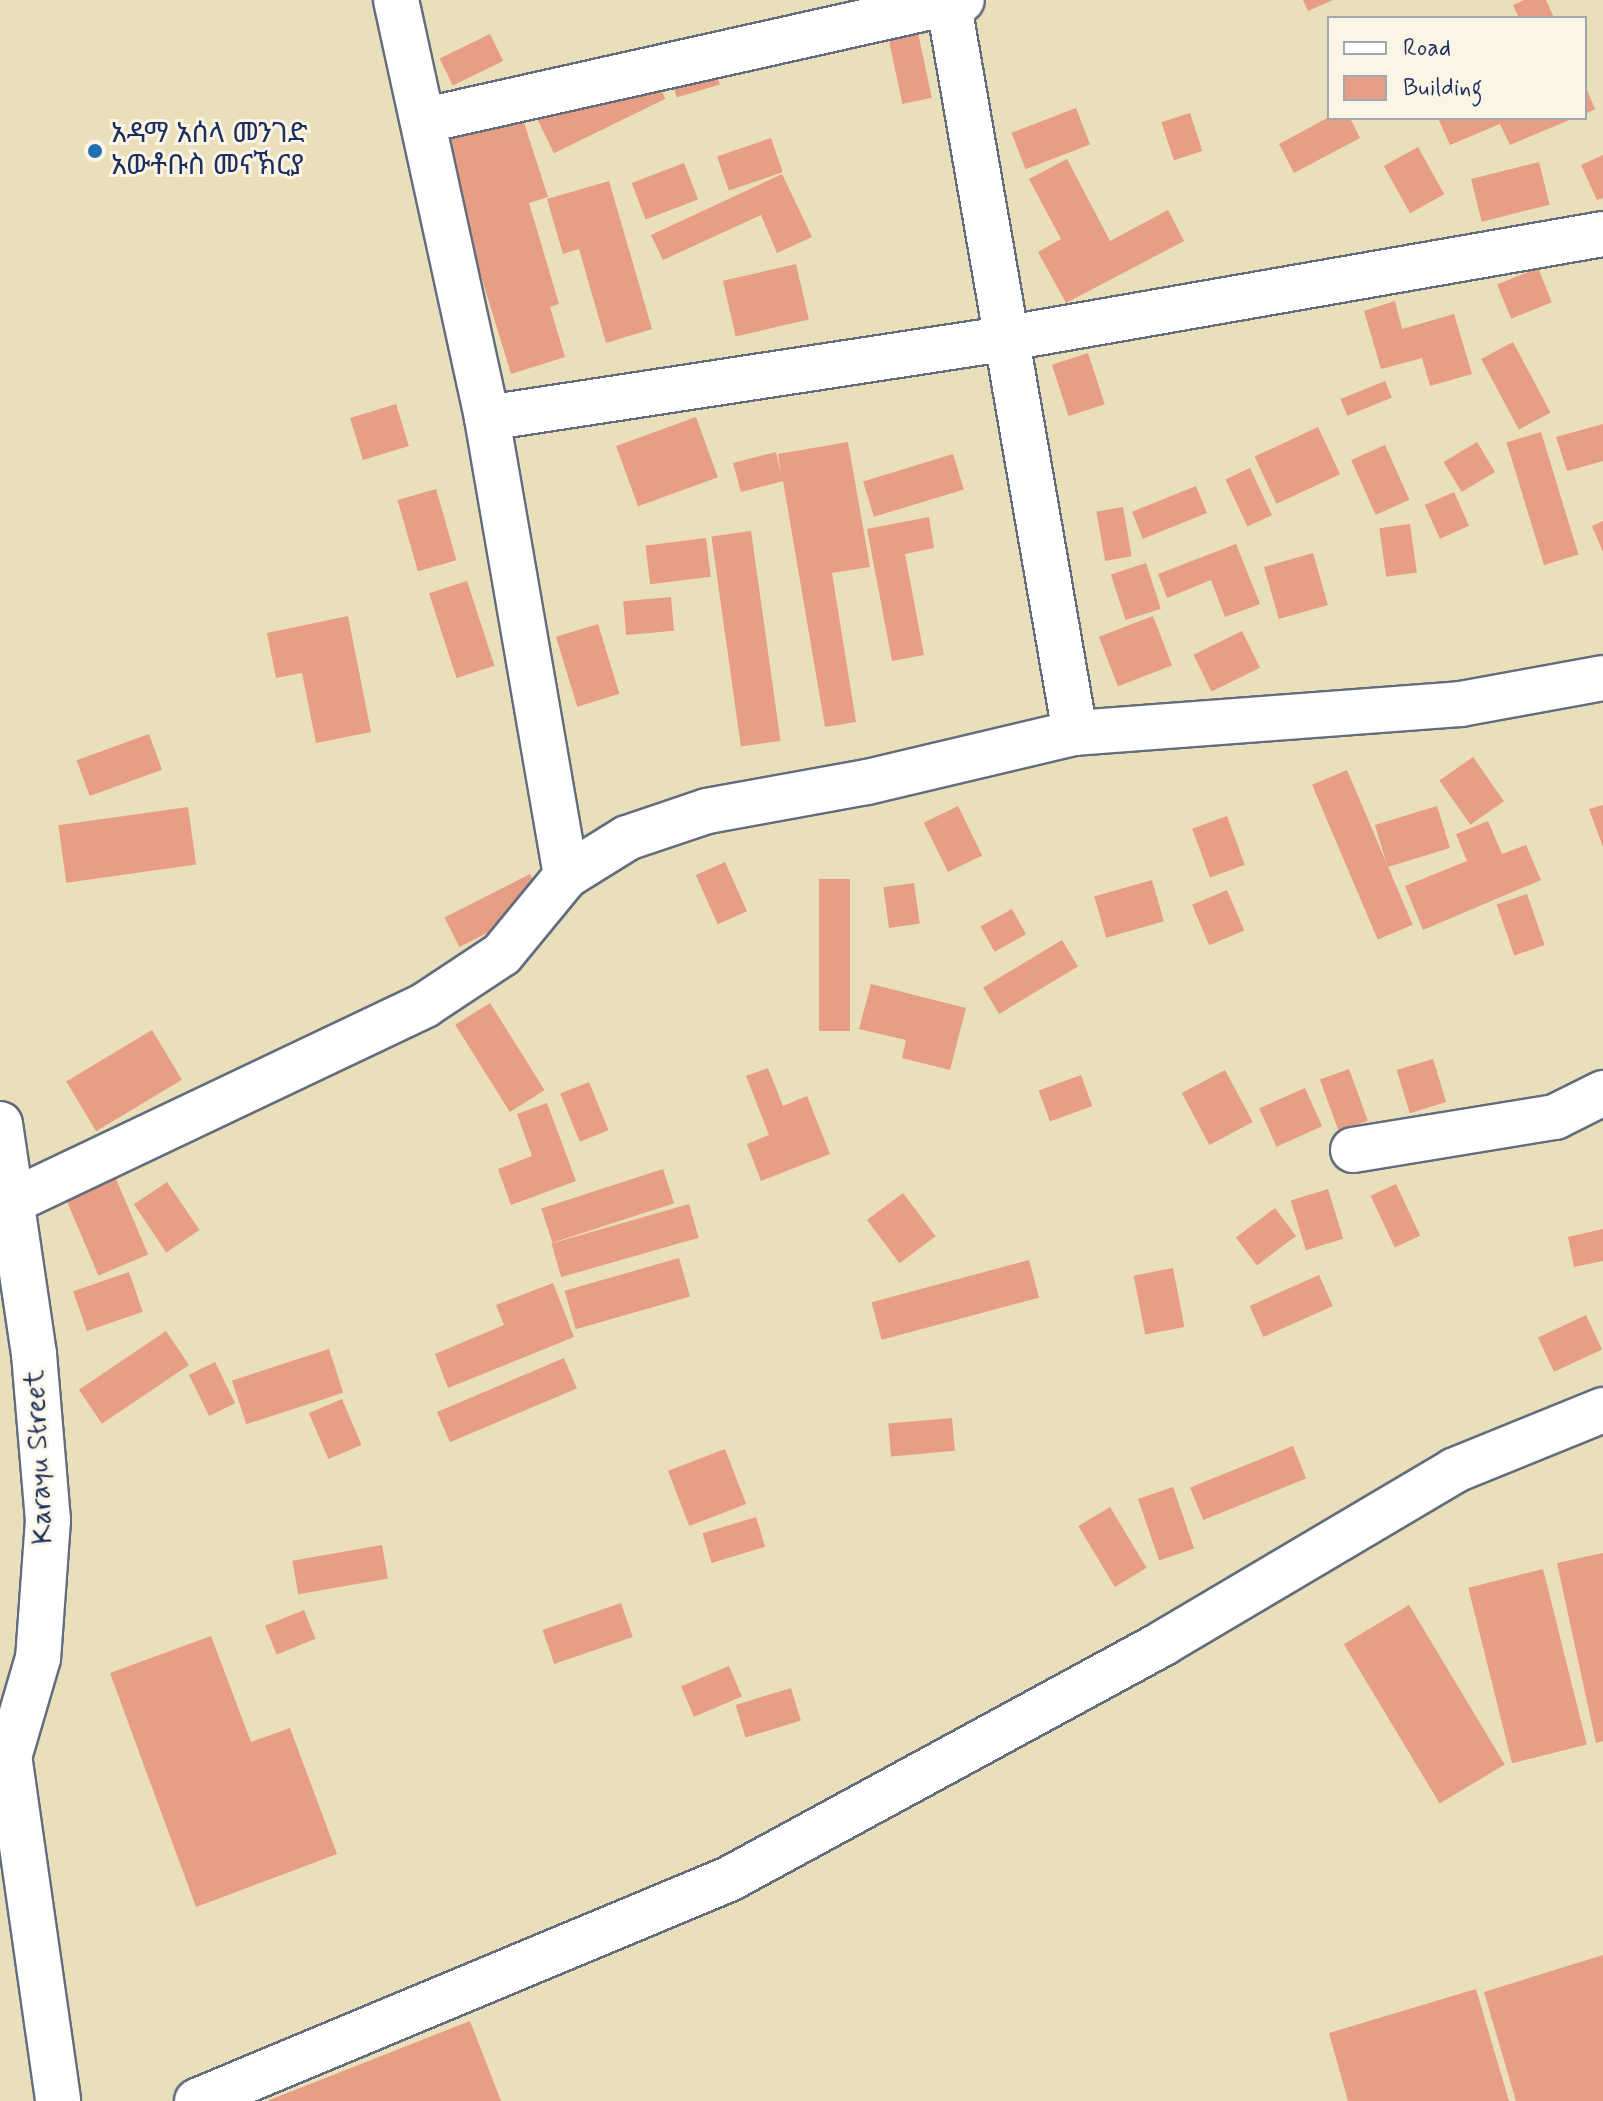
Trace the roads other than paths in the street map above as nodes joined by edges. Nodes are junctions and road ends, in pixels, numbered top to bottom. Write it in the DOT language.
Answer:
graph roads {
  1 [pos="396,0"];
  2 [pos="953,1"];
  3 [pos="426,120"];
  4 [pos="1603,234"];
  5 [pos="1003,339"];
  6 [pos="487,418"];
  7 [pos="1603,678"];
  8 [pos="1075,733"];
  9 [pos="566,876"];
  10 [pos="1603,1093"];
  11 [pos="0,1124"];
  12 [pos="1353,1150"];
  13 [pos="13,1201"];
  14 [pos="1603,1410"];
  15 [pos="3,1767"];
  16 [pos="58,2101"];
  17 [pos="197,2101"];
  1 -- 3 [label="street"];
  2 -- 3 [label="street"];
  2 -- 5 [label="street"];
  3 -- 6 [label="street"];
  4 -- 5 [label="street"];
  5 -- 6 [label="street"];
  5 -- 8 [label="street"];
  6 -- 9 [label="street"];
  7 -- 8 [label="street"];
  8 -- 9 [label="street"];
  9 -- 13 [label="street"];
  10 -- 12 [label="street"];
  11 -- 13 [label="street, Karayu Street"];
  13 -- 15 [label="street, Karayu Street"];
  14 -- 17 [label="street"];
  15 -- 16 [label="street"];
}
